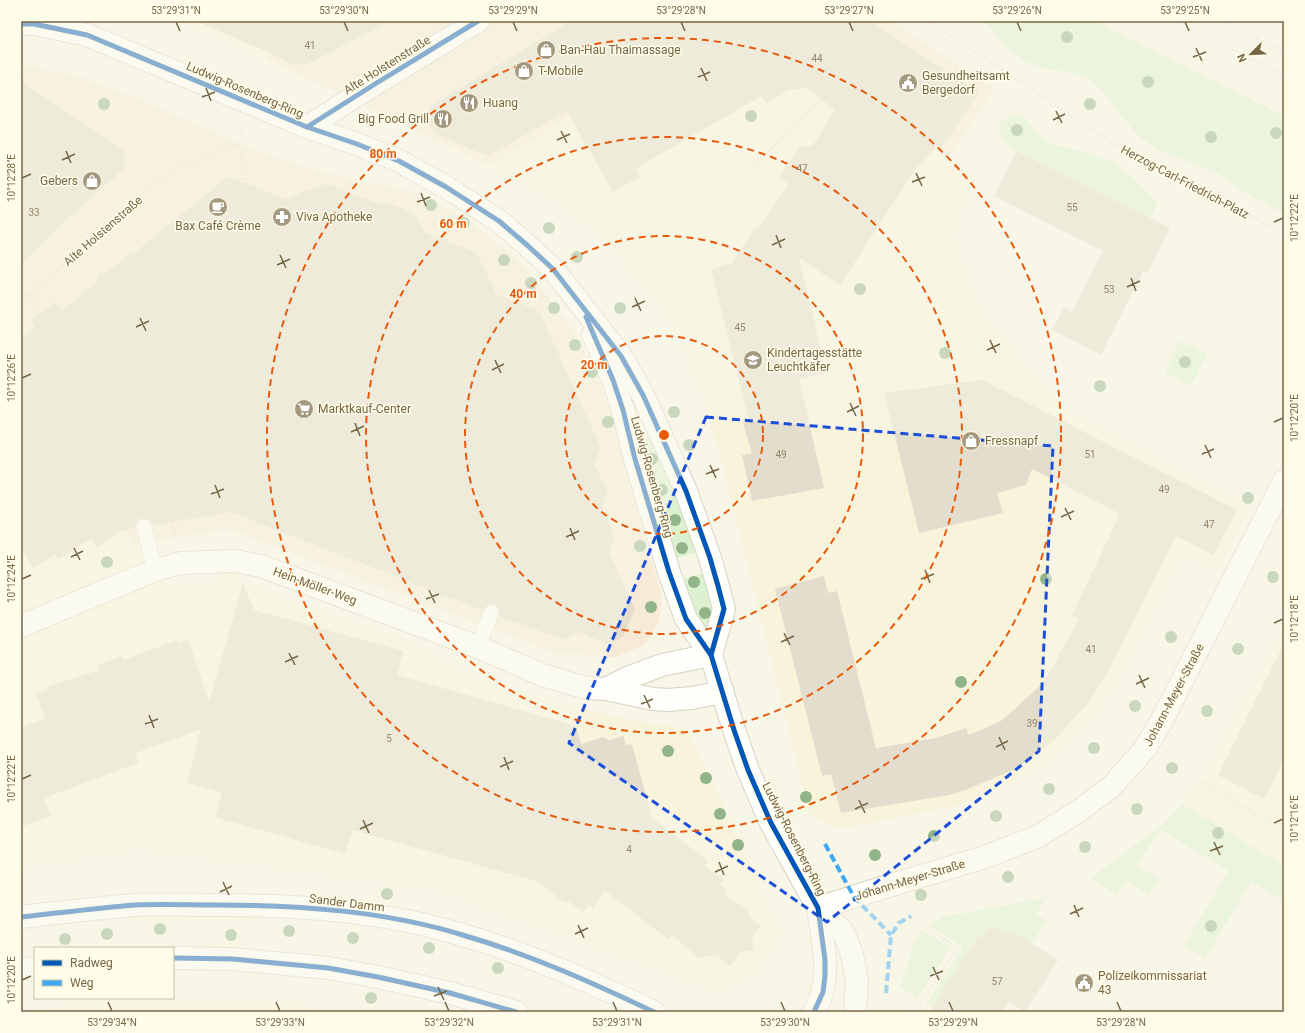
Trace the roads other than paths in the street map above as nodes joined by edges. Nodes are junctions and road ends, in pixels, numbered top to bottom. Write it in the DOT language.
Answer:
graph roads {
  1 [pos="478,21"];
  2 [pos="30,23"];
  3 [pos="308,127"];
  4 [pos="579,303"];
  5 [pos="1284,481"];
  6 [pos="144,527"];
  7 [pos="155,570"];
  8 [pos="491,613"];
  9 [pos="21,626"];
  10 [pos="478,647"];
  11 [pos="711,654"];
  12 [pos="606,689"];
  13 [pos="723,692"];
  14 [pos="818,908"];
  15 [pos="21,917"];
  16 [pos="174,958"];
  17 [pos="34,968"];
  18 [pos="21,969"];
  19 [pos="516,1012"];
  20 [pos="654,1012"];
  21 [pos="814,1012"];
  22 [pos="855,1012"];
  1 -- 3 [label="street, Alte Holstenstraße"];
  2 -- 3 [label="street, Ludwig-Rosenberg-Ring"];
  3 -- 4 [label="street, Ludwig-Rosenberg-Ring"];
  4 -- 11 [label="street, Ludwig-Rosenberg-Ring"];
  4 -- 11 [label="street, Ludwig-Rosenberg-Ring"];
  5 -- 14 [label="street, Johann-Meyer-Straße"];
  6 -- 7 [label="lane"];
  7 -- 9 [label="street, Hein-Möller-Weg"];
  7 -- 10 [label="street, Hein-Möller-Weg"];
  8 -- 10 [label="lane"];
  10 -- 12 [label="street, Hein-Möller-Weg"];
  11 -- 12 [label="street, Hein-Möller-Weg"];
  11 -- 13 [label="street, Ludwig-Rosenberg-Ring"];
  12 -- 13 [label="street, Hein-Möller-Weg"];
  13 -- 14 [label="street, Ludwig-Rosenberg-Ring"];
  14 -- 21 [label="street, Ludwig-Rosenberg-Ring"];
  14 -- 22 [label="street, Ludwig-Rosenberg-Ring"];
  15 -- 20 [label="street, Sander Damm"];
  16 -- 19 [label="street"];
  17 -- 18 [label="street"];
}
